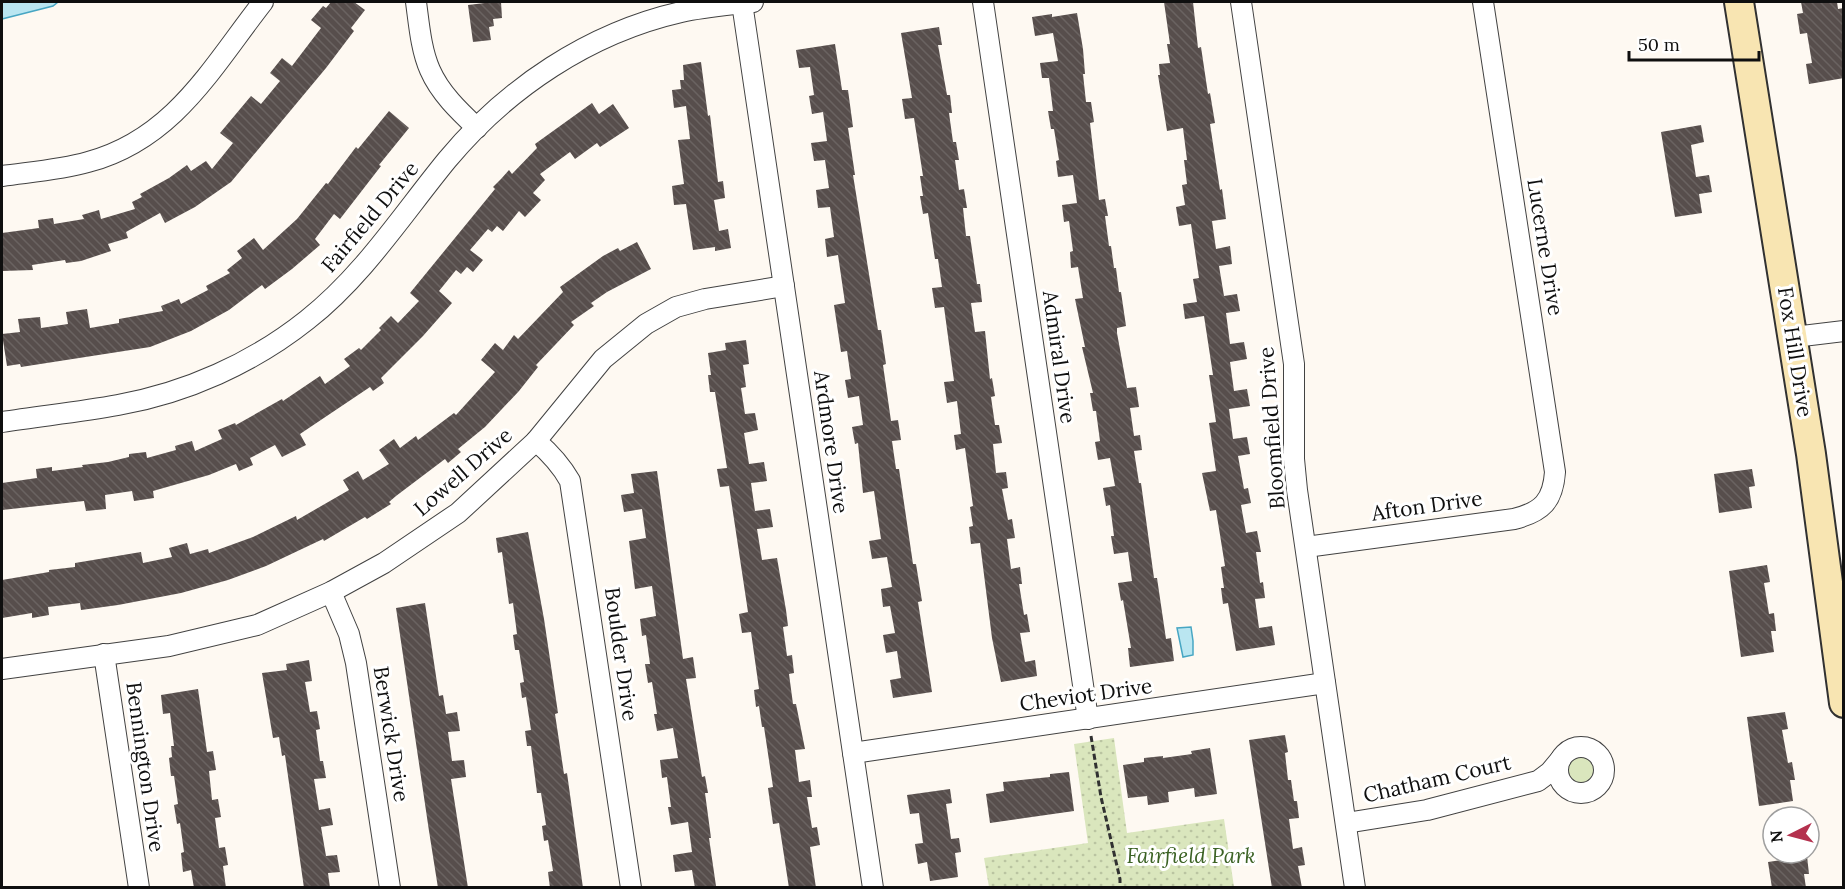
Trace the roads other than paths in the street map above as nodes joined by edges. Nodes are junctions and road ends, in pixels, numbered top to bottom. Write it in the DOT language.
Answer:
graph roads {
  1 [pos="416,2"];
  2 [pos="747,2"];
  3 [pos="983,2"];
  4 [pos="1241,2"];
  5 [pos="1483,2"];
  6 [pos="1739,2"];
  7 [pos="257,4"];
  8 [pos="477,128"];
  9 [pos="2,176"];
  10 [pos="784,286"];
  11 [pos="1844,331"];
  12 [pos="1794,337"];
  13 [pos="2,422"];
  14 [pos="536,441"];
  15 [pos="1549,500"];
  16 [pos="1306,547"];
  17 [pos="1834,571"];
  18 [pos="331,591"];
  19 [pos="104,654"];
  20 [pos="2,669"];
  21 [pos="1326,683"];
  22 [pos="1844,703"];
  23 [pos="1088,719"];
  24 [pos="853,753"];
  25 [pos="1560,760"];
  26 [pos="1538,781"];
  27 [pos="1567,788"];
  28 [pos="1346,823"];
  29 [pos="139,888"];
  30 [pos="390,888"];
  31 [pos="631,888"];
  32 [pos="873,888"];
  33 [pos="1355,888"];
  1 -- 8 [label="street"];
  2 -- 8 [label="street, Fairfield Drive"];
  2 -- 10 [label="street, Ardmore Drive"];
  3 -- 23 [label="street, Admiral Drive"];
  4 -- 16 [label="street, Bloomfield Drive"];
  5 -- 15 [label="street, Lucerne Drive"];
  6 -- 12 [label="street, Fox Hill Drive"];
  7 -- 9 [label="street"];
  8 -- 13 [label="street, Fairfield Drive"];
  10 -- 14 [label="street, Lowell Drive"];
  10 -- 24 [label="street, Ardmore Drive"];
  11 -- 12 [label="street"];
  12 -- 17 [label="street, Fox Hill Drive"];
  14 -- 18 [label="street, Lowell Drive"];
  14 -- 31 [label="street, Boulder Drive"];
  15 -- 16 [label="street, Afton Drive"];
  16 -- 21 [label="street, Bloomfield Drive"];
  17 -- 22 [label="street, Fox Hill Drive"];
  18 -- 19 [label="street, Lowell Drive"];
  18 -- 30 [label="street, Berwick Drive"];
  19 -- 20 [label="street, Lowell Drive"];
  19 -- 29 [label="street, Bennington Drive"];
  21 -- 23 [label="street, Cheviot Drive"];
  21 -- 28 [label="street, Bloomfield Drive"];
  23 -- 24 [label="street, Cheviot Drive"];
  24 -- 32 [label="street, Ardmore Drive"];
  25 -- 26 [label="street, Chatham Court"];
  25 -- 27 [label="street"];
  25 -- 27 [label="street, Chatham Court"];
  26 -- 27 [label="street, Chatham Court"];
  26 -- 28 [label="street, Chatham Court"];
  28 -- 33 [label="street, Bloomfield Drive"];
}
